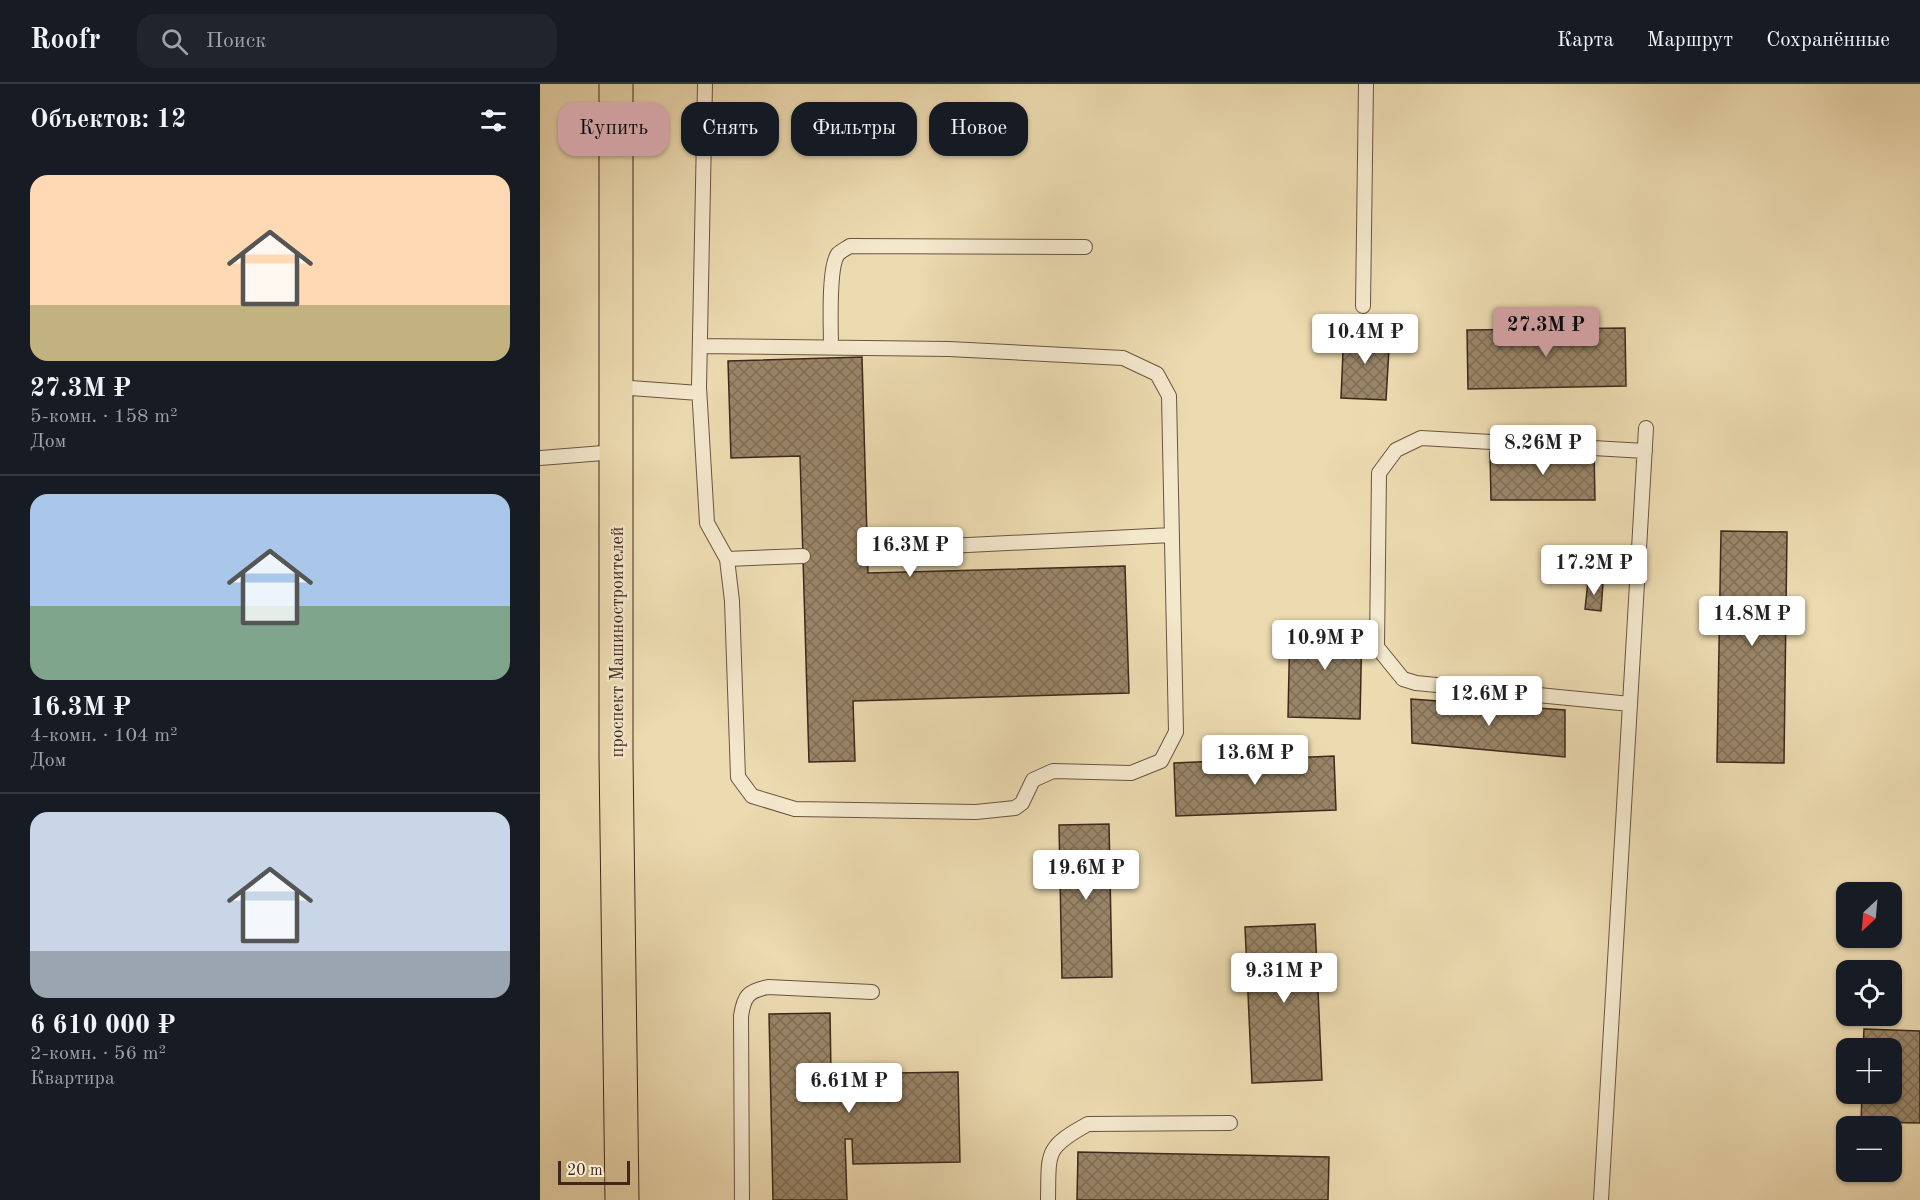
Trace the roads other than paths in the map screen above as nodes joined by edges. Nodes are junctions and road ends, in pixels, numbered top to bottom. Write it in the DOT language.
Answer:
graph roads {
  1 [pos="616,84"];
  2 [pos="705,84"];
  3 [pos="1366,84"];
  4 [pos="1084,247"];
  5 [pos="1363,306"];
  6 [pos="700,346"];
  7 [pos="831,347"];
  8 [pos="617,387"];
  9 [pos="699,393"];
  10 [pos="1646,428"];
  11 [pos="1645,451"];
  12 [pos="617,452"];
  13 [pos="540,458"];
  14 [pos="1172,535"];
  15 [pos="868,550"];
  16 [pos="803,555"];
  17 [pos="727,559"];
  18 [pos="1630,704"];
  19 [pos="872,992"];
  20 [pos="1230,1123"];
  21 [pos="622,1200"];
  22 [pos="742,1200"];
  23 [pos="1048,1200"];
  24 [pos="1601,1200"];
  1 -- 8 [label="main road, проспект Машиностроителей"];
  2 -- 6 [label="lane"];
  3 -- 5 [label="lane"];
  4 -- 7 [label="lane"];
  6 -- 7 [label="lane"];
  6 -- 9 [label="lane"];
  7 -- 14 [label="lane"];
  8 -- 9 [label="lane"];
  8 -- 12 [label="main road, проспект Машиностроителей"];
  9 -- 17 [label="lane"];
  10 -- 11 [label="lane"];
  11 -- 18 [label="lane"];
  11 -- 18 [label="lane"];
  12 -- 13 [label="lane"];
  12 -- 21 [label="main road, проспект Машиностроителей"];
  14 -- 15 [label="lane"];
  14 -- 17 [label="lane"];
  16 -- 17 [label="lane"];
  18 -- 24 [label="lane"];
  19 -- 22 [label="lane"];
  20 -- 23 [label="lane"];
}
